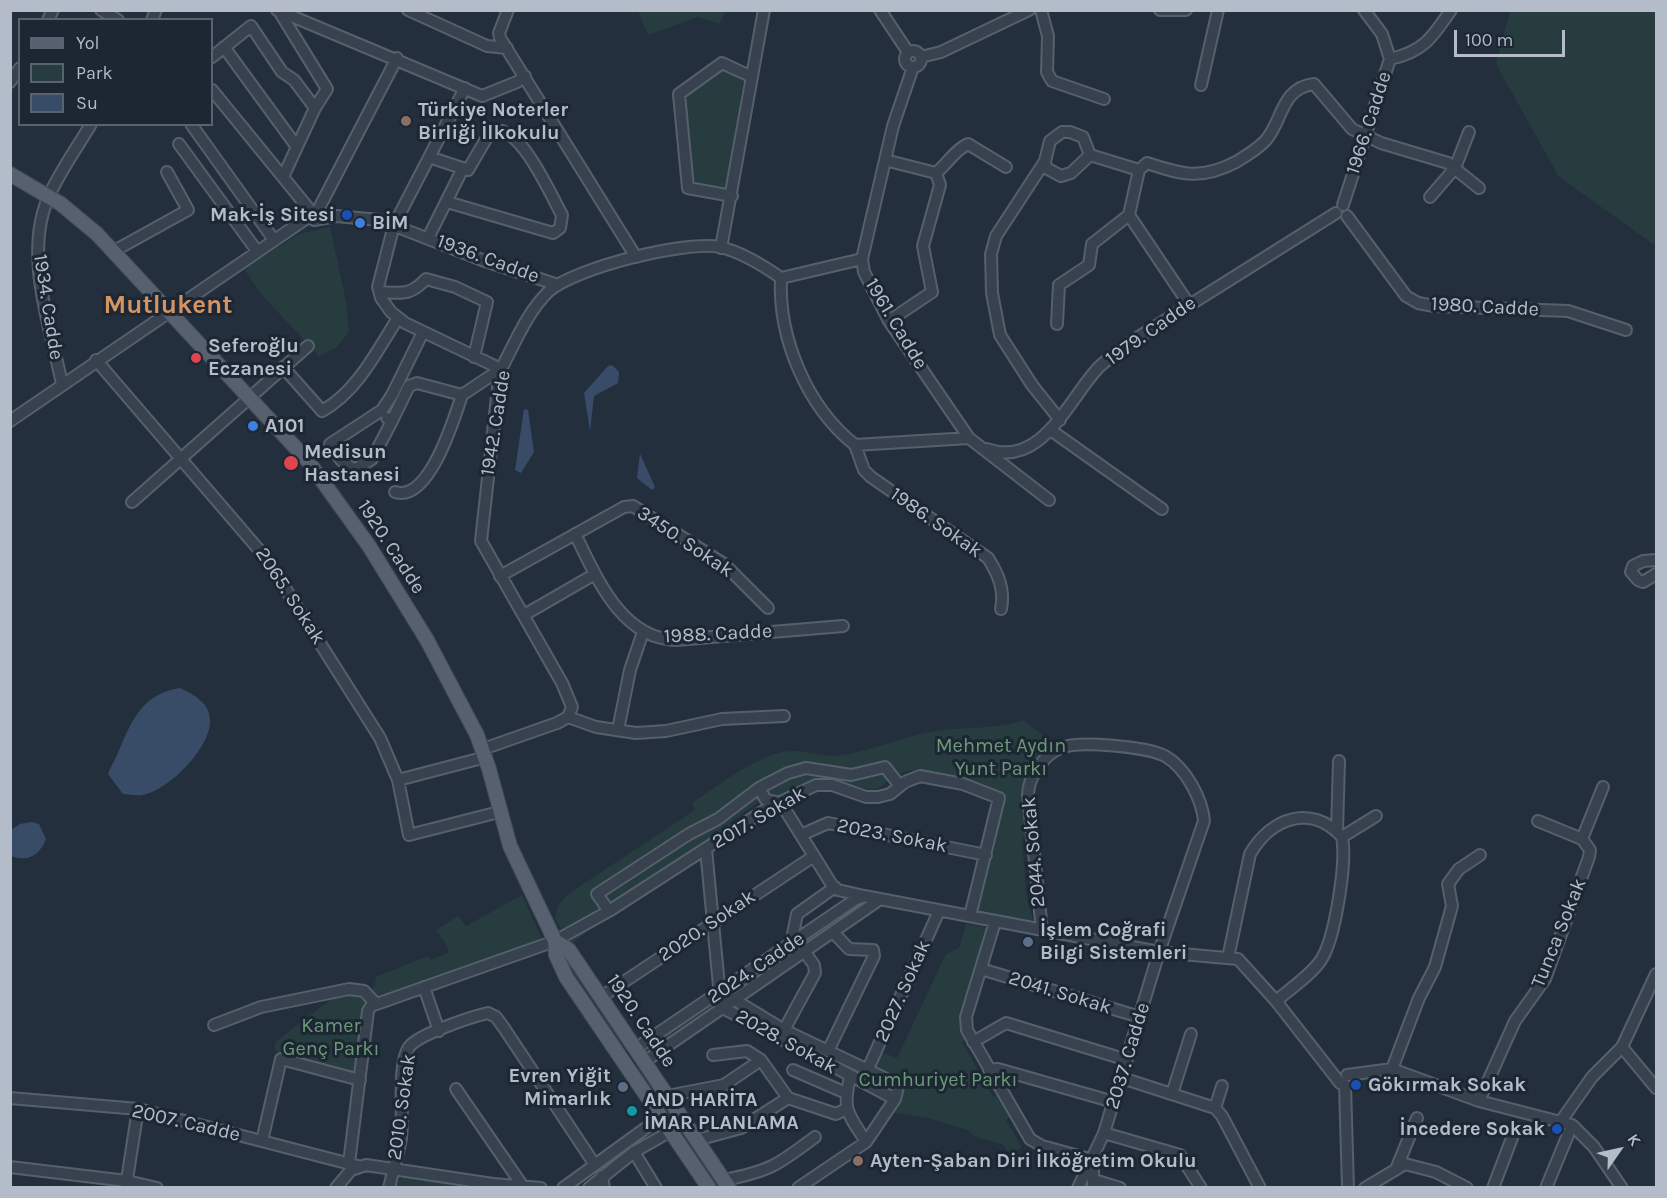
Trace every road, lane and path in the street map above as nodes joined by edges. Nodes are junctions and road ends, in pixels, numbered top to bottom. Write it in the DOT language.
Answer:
graph roads {
  1 [pos="101,10"];
  2 [pos="408,10"];
  3 [pos="508,10"];
  4 [pos="764,10"];
  5 [pos="880,10"];
  6 [pos="1029,10"];
  7 [pos="1041,10"];
  8 [pos="1160,10"];
  9 [pos="1186,10"];
  10 [pos="1218,10"];
  11 [pos="1364,10"];
  12 [pos="1438,10"];
  13 [pos="1451,10"];
  14 [pos="278,11"];
  15 [pos="115,18"];
  16 [pos="1444,21"];
  17 [pos="224,47"];
  18 [pos="507,48"];
  19 [pos="908,52"];
  20 [pos="213,56"];
  21 [pos="921,57"];
  22 [pos="397,58"];
  23 [pos="1390,59"];
  24 [pos="913,67"];
  25 [pos="525,76"];
  26 [pos="752,77"];
  27 [pos="1201,85"];
  28 [pos="465,88"];
  29 [pos="213,91"];
  30 [pos="1104,99"];
  31 [pos="315,108"];
  32 [pos="90,126"];
  33 [pos="192,126"];
  34 [pos="1469,132"];
  35 [pos="1366,133"];
  36 [pos="179,144"];
  37 [pos="297,147"];
  38 [pos="1090,155"];
  39 [pos="429,157"];
  40 [pos="885,160"];
  41 [pos="1045,160"];
  42 [pos="1006,167"];
  43 [pos="463,168"];
  44 [pos="1141,168"];
  45 [pos="1455,168"];
  46 [pos="167,172"];
  47 [pos="936,173"];
  48 [pos="10,174"];
  49 [pos="283,177"];
  50 [pos="1479,188"];
  51 [pos="49,196"];
  52 [pos="732,196"];
  53 [pos="1430,197"];
  54 [pos="447,202"];
  55 [pos="1339,209"];
  56 [pos="312,215"];
  57 [pos="1129,215"];
  58 [pos="394,225"];
  59 [pos="428,238"];
  60 [pos="274,240"];
  61 [pos="721,248"];
  62 [pos="114,251"];
  63 [pos="257,251"];
  64 [pos="636,257"];
  65 [pos="862,259"];
  66 [pos="781,278"];
  67 [pos="558,285"];
  68 [pos="380,292"];
  69 [pos="1188,303"];
  70 [pos="167,312"];
  71 [pos="398,318"];
  72 [pos="889,321"];
  73 [pos="1057,324"];
  74 [pos="1626,330"];
  75 [pos="423,332"];
  76 [pos="308,346"];
  77 [pos="474,357"];
  78 [pos="96,360"];
  79 [pos="283,367"];
  80 [pos="501,369"];
  81 [pos="62,384"];
  82 [pos="462,395"];
  83 [pos="248,397"];
  84 [pos="382,410"];
  85 [pos="1060,420"];
  86 [pos="10,421"];
  87 [pos="391,423"];
  88 [pos="1052,431"];
  89 [pos="969,438"];
  90 [pos="855,445"];
  91 [pos="981,447"];
  92 [pos="181,458"];
  93 [pos="395,492"];
  94 [pos="1049,500"];
  95 [pos="132,502"];
  96 [pos="1162,509"];
  97 [pos="575,534"];
  98 [pos="1656,560"];
  99 [pos="595,574"];
  100 [pos="1656,574"];
  101 [pos="500,576"];
  102 [pos="768,608"];
  103 [pos="1001,609"];
  104 [pos="524,615"];
  105 [pos="843,626"];
  106 [pos="643,632"];
  107 [pos="784,716"];
  108 [pos="568,717"];
  109 [pos="618,730"];
  110 [pos="484,753"];
  111 [pos="1339,761"];
  112 [pos="398,780"];
  113 [pos="900,786"];
  114 [pos="1604,787"];
  115 [pos="759,788"];
  116 [pos="781,803"];
  117 [pos="499,812"];
  118 [pos="1376,816"];
  119 [pos="1538,821"];
  120 [pos="1339,834"];
  121 [pos="801,835"];
  122 [pos="1582,839"];
  123 [pos="706,849"];
  124 [pos="986,855"];
  125 [pos="1480,855"];
  126 [pos="814,856"];
  127 [pos="835,887"];
  128 [pos="849,892"];
  129 [pos="864,896"];
  130 [pos="879,900"];
  131 [pos="846,906"];
  132 [pos="609,911"];
  133 [pos="939,911"];
  134 [pos="970,916"];
  135 [pos="853,917"];
  136 [pos="713,922"];
  137 [pos="994,922"];
  138 [pos="1042,930"];
  139 [pos="833,932"];
  140 [pos="555,941"];
  141 [pos="791,944"];
  142 [pos="804,951"];
  143 [pos="1159,952"];
  144 [pos="1228,958"];
  145 [pos="981,969"];
  146 [pos="1656,974"];
  147 [pos="424,987"];
  148 [pos="720,991"];
  149 [pos="601,997"];
  150 [pos="731,1000"];
  151 [pos="1276,1001"];
  152 [pos="376,1004"];
  153 [pos="721,1007"];
  154 [pos="1140,1017"];
  155 [pos="214,1025"];
  156 [pos="784,1030"];
  157 [pos="439,1031"];
  158 [pos="1191,1035"];
  159 [pos="973,1042"];
  160 [pos="1622,1047"];
  161 [pos="635,1049"];
  162 [pos="828,1051"];
  163 [pos="713,1055"];
  164 [pos="622,1058"];
  165 [pos="761,1060"];
  166 [pos="1127,1060"];
  167 [pos="644,1062"];
  168 [pos="1392,1069"];
  169 [pos="793,1070"];
  170 [pos="989,1070"];
  171 [pos="631,1071"];
  172 [pos="867,1071"];
  173 [pos="850,1077"];
  174 [pos="1122,1078"];
  175 [pos="360,1080"];
  176 [pos="1345,1080"];
  177 [pos="1222,1086"];
  178 [pos="1656,1088"];
  179 [pos="456,1089"];
  180 [pos="846,1093"];
  181 [pos="1172,1094"];
  182 [pos="667,1096"];
  183 [pos="10,1098"];
  184 [pos="788,1098"];
  185 [pos="895,1099"];
  186 [pos="1479,1101"];
  187 [pos="1114,1102"];
  188 [pos="1574,1103"];
  189 [pos="1215,1108"];
  190 [pos="138,1109"];
  191 [pos="846,1109"];
  192 [pos="661,1117"];
  193 [pos="1417,1118"];
  194 [pos="1571,1125"];
  195 [pos="1515,1130"];
  196 [pos="671,1131"];
  197 [pos="1104,1133"];
  198 [pos="815,1137"];
  199 [pos="697,1140"];
  200 [pos="262,1141"];
  201 [pos="866,1142"];
  202 [pos="634,1152"];
  203 [pos="1093,1160"];
  204 [pos="354,1165"];
  205 [pos="595,1165"];
  206 [pos="10,1167"];
  207 [pos="1397,1167"];
  208 [pos="394,1168"];
  209 [pos="602,1176"];
  210 [pos="126,1184"];
  211 [pos="727,1184"];
  212 [pos="1093,1184"];
  213 [pos="522,1185"];
  214 [pos="496,1186"];
  215 [pos="158,1188"];
  216 [pos="336,1188"];
  217 [pos="389,1188"];
  218 [pos="541,1188"];
  219 [pos="563,1188"];
  220 [pos="589,1188"];
  221 [pos="604,1188"];
  222 [pos="656,1188"];
  223 [pos="709,1188"];
  224 [pos="798,1188"];
  225 [pos="1078,1188"];
  226 [pos="1120,1188"];
  227 [pos="1201,1188"];
  228 [pos="1260,1188"];
  229 [pos="1348,1188"];
  230 [pos="1365,1188"];
  231 [pos="1467,1188"];
  232 [pos="1493,1188"];
  233 [pos="1546,1188"];
  234 [pos="1622,1188"];
  1 -- 15 [label="street"];
  2 -- 18 [label="street"];
  3 -- 18 [label="street"];
  4 -- 26 [label="street"];
  5 -- 19 [label="street"];
  6 -- 21 [label="street"];
  7 -- 30 [label="street"];
  8 -- 9 [label="street"];
  10 -- 27 [label="street"];
  11 -- 23 [label="street, 1966. Cadde"];
  12 -- 16 [label="street"];
  13 -- 16 [label="street"];
  14 -- 22 [label="street"];
  14 -- 31 [label="street"];
  16 -- 23 [label="street"];
  17 -- 20 [label="street"];
  17 -- 31 [label="street"];
  17 -- 37 [label="street"];
  18 -- 25 [label="street"];
  19 -- 21 [label="street"];
  19 -- 24 [label="street"];
  21 -- 24 [label="street"];
  22 -- 28 [label="street"];
  22 -- 56 [label="street"];
  23 -- 35 [label="street, 1966. Cadde"];
  24 -- 40 [label="street, 1961. Cadde"];
  25 -- 28 [label="street"];
  25 -- 64 [label="street"];
  26 -- 52 [label="street"];
  26 -- 52 [label="street"];
  28 -- 39 [label="street"];
  29 -- 49 [label="street"];
  31 -- 37 [label="street"];
  32 -- 51 [label="street, 1934. Cadde"];
  33 -- 60 [label="street"];
  34 -- 45 [label="street"];
  35 -- 44 [label="street"];
  35 -- 45 [label="street"];
  35 -- 55 [label="street, 1966. Cadde"];
  36 -- 63 [label="street"];
  37 -- 49 [label="street"];
  38 -- 41 [label="street"];
  38 -- 41 [label="street"];
  38 -- 44 [label="street"];
  39 -- 43 [label="street"];
  39 -- 58 [label="street"];
  40 -- 47 [label="street"];
  40 -- 65 [label="street, 1961. Cadde"];
  41 -- 85 [label="street"];
  42 -- 47 [label="street"];
  43 -- 54 [label="street"];
  43 -- 54 [label="street"];
  44 -- 57 [label="street"];
  45 -- 50 [label="street"];
  45 -- 53 [label="street"];
  46 -- 62 [label="street"];
  47 -- 72 [label="street"];
  48 -- 51 [label="main road, 1920. Cadde"];
  49 -- 56 [label="street"];
  51 -- 62 [label="main road, 1920. Cadde"];
  51 -- 81 [label="street, 1934. Cadde"];
  52 -- 61 [label="street"];
  54 -- 59 [label="street"];
  55 -- 69 [label="street, 1979. Cadde"];
  55 -- 74 [label="street, 1980. Cadde"];
  56 -- 58 [label="street, 1936. Cadde"];
  56 -- 60 [label="street, 1936. Cadde"];
  57 -- 69 [label="street"];
  57 -- 73 [label="street"];
  58 -- 59 [label="street, 1936. Cadde"];
  58 -- 68 [label="street"];
  59 -- 67 [label="street, 1936. Cadde"];
  60 -- 63 [label="street, 1936. Cadde"];
  61 -- 64 [label="street, 1942. Cadde"];
  61 -- 66 [label="street, 1942. Cadde"];
  62 -- 70 [label="main road, 1920. Cadde"];
  63 -- 70 [label="street, 1936. Cadde"];
  64 -- 67 [label="street, 1942. Cadde"];
  65 -- 66 [label="street"];
  65 -- 72 [label="street, 1961. Cadde"];
  66 -- 90 [label="street"];
  67 -- 80 [label="street, 1942. Cadde"];
  68 -- 71 [label="street"];
  68 -- 77 [label="street"];
  69 -- 85 [label="street, 1979. Cadde"];
  70 -- 78 [label="street, 1936. Cadde"];
  70 -- 83 [label="main road, 1920. Cadde"];
  71 -- 75 [label="street"];
  71 -- 79 [label="street"];
  72 -- 89 [label="street, 1961. Cadde"];
  75 -- 77 [label="street"];
  75 -- 84 [label="street"];
  76 -- 79 [label="street"];
  77 -- 80 [label="street"];
  78 -- 81 [label="street, 1936. Cadde"];
  78 -- 92 [label="street, 2065. Sokak"];
  79 -- 83 [label="street"];
  80 -- 82 [label="street"];
  80 -- 101 [label="street, 1942. Cadde"];
  81 -- 86 [label="street, 1936. Cadde"];
  82 -- 87 [label="street"];
  82 -- 93 [label="street"];
  83 -- 92 [label="street"];
  83 -- 110 [label="main road, 1920. Cadde"];
  84 -- 87 [label="street"];
  84 -- 87 [label="street"];
  85 -- 88 [label="street, 1979. Cadde"];
  88 -- 91 [label="street, 1979. Cadde"];
  88 -- 96 [label="street"];
  89 -- 90 [label="street"];
  89 -- 91 [label="street, 1961. Cadde"];
  90 -- 103 [label="street, 1986. Sokak"];
  91 -- 94 [label="street, 1961. Cadde"];
  92 -- 95 [label="street"];
  92 -- 112 [label="street, 2065. Sokak"];
  97 -- 99 [label="street, 1988. Cadde"];
  97 -- 101 [label="street, 3450. Sokak"];
  97 -- 102 [label="street, 3450. Sokak"];
  98 -- 100 [label="street"];
  99 -- 104 [label="street"];
  99 -- 106 [label="street, 1988. Cadde"];
  101 -- 104 [label="street, 1942. Cadde"];
  104 -- 108 [label="street, 1942. Cadde"];
  105 -- 106 [label="street, 1988. Cadde"];
  106 -- 109 [label="street"];
  107 -- 109 [label="street"];
  108 -- 109 [label="street"];
  108 -- 110 [label="street"];
  110 -- 112 [label="street"];
  110 -- 117 [label="main road, 1920. Cadde"];
  111 -- 120 [label="street"];
  112 -- 117 [label="street, 2065. Sokak"];
  113 -- 115 [label="street"];
  113 -- 116 [label="street, 2017. Sokak"];
  113 -- 124 [label="street, 2017. Sokak"];
  114 -- 122 [label="street"];
  115 -- 116 [label="street"];
  115 -- 132 [label="street"];
  116 -- 121 [label="street"];
  116 -- 123 [label="street, 2017. Sokak"];
  117 -- 140 [label="main road, 1920. Cadde"];
  118 -- 120 [label="street"];
  119 -- 122 [label="street"];
  120 -- 144 [label="street"];
  120 -- 151 [label="street"];
  121 -- 124 [label="street, 2023. Sokak"];
  121 -- 126 [label="street"];
  122 -- 186 [label="street, Tunca Sokak"];
  123 -- 132 [label="street, 2017. Sokak"];
  123 -- 136 [label="street"];
  124 -- 134 [label="street, 2017. Sokak"];
  125 -- 168 [label="street"];
  126 -- 127 [label="street"];
  126 -- 136 [label="street, 2020. Sokak"];
  127 -- 128 [label="street"];
  127 -- 141 [label="street"];
  128 -- 129 [label="street"];
  128 -- 131 [label="street"];
  129 -- 130 [label="street"];
  129 -- 131 [label="street, 2024. Cadde"];
  130 -- 133 [label="street"];
  130 -- 135 [label="street, 2024. Cadde"];
  131 -- 135 [label="street"];
  131 -- 141 [label="street, 2024. Cadde"];
  132 -- 140 [label="street, 2017. Sokak"];
  133 -- 134 [label="street"];
  133 -- 172 [label="street, 2027. Sokak"];
  134 -- 137 [label="street"];
  135 -- 139 [label="street, 2024. Cadde"];
  136 -- 148 [label="street"];
  136 -- 149 [label="street, 2020. Sokak"];
  137 -- 138 [label="street"];
  137 -- 145 [label="street"];
  138 -- 143 [label="street"];
  138 -- 143 [label="street, 2044. Sokak"];
  139 -- 142 [label="street, 2024. Cadde"];
  139 -- 162 [label="street"];
  140 -- 147 [label="street, 2017. Sokak"];
  140 -- 149 [label="main road, 1920. Cadde"];
  140 -- 164 [label="main road, 1920. Cadde"];
  141 -- 148 [label="street, 2024. Cadde"];
  142 -- 150 [label="street, 2024. Cadde"];
  142 -- 156 [label="street"];
  143 -- 144 [label="street"];
  143 -- 154 [label="street, 2037. Cadde"];
  144 -- 151 [label="street"];
  145 -- 154 [label="street, 2041. Sokak"];
  145 -- 159 [label="street"];
  146 -- 160 [label="street"];
  147 -- 152 [label="street, 2017. Sokak"];
  147 -- 157 [label="street"];
  148 -- 150 [label="street, 2028. Sokak"];
  148 -- 153 [label="street"];
  148 -- 161 [label="street, 2024. Cadde"];
  149 -- 161 [label="main road, 1920. Cadde"];
  150 -- 153 [label="street, 2024. Cadde"];
  150 -- 156 [label="street, 2028. Sokak"];
  151 -- 176 [label="street"];
  152 -- 155 [label="street"];
  152 -- 175 [label="street"];
  153 -- 167 [label="street, 2024. Cadde"];
  153 -- 173 [label="street, 2028. Sokak"];
  154 -- 166 [label="street, 2037. Cadde"];
  156 -- 162 [label="street, 2028. Sokak"];
  157 -- 205 [label="street, 2010. Sokak"];
  157 -- 208 [label="street, 2010. Sokak"];
  158 -- 181 [label="street"];
  159 -- 166 [label="street"];
  159 -- 170 [label="street"];
  160 -- 178 [label="street"];
  160 -- 188 [label="street"];
  161 -- 164 [label="main road"];
  161 -- 167 [label="main road, 1920. Cadde"];
  162 -- 172 [label="street, 2028. Sokak"];
  163 -- 165 [label="street"];
  164 -- 171 [label="main road, 1920. Cadde"];
  165 -- 182 [label="street"];
  165 -- 184 [label="street"];
  166 -- 174 [label="street, 2037. Cadde"];
  167 -- 171 [label="main road"];
  167 -- 182 [label="main road, 1920. Cadde"];
  168 -- 176 [label="street"];
  168 -- 186 [label="street"];
  169 -- 180 [label="street"];
  170 -- 187 [label="street"];
  170 -- 203 [label="street"];
  171 -- 192 [label="main road, 1920. Cadde"];
  172 -- 185 [label="street, 2028. Sokak"];
  173 -- 180 [label="street, 2028. Sokak"];
  173 -- 185 [label="street, 2028. Sokak"];
  174 -- 181 [label="street"];
  174 -- 187 [label="street, 2037. Cadde"];
  175 -- 200 [label="street"];
  175 -- 204 [label="street"];
  176 -- 229 [label="street"];
  177 -- 189 [label="street"];
  179 -- 213 [label="street"];
  180 -- 191 [label="street, 2028. Sokak"];
  181 -- 189 [label="street"];
  182 -- 199 [label="main road, 1920. Cadde"];
  183 -- 190 [label="street, 2007. Cadde"];
  184 -- 191 [label="street"];
  184 -- 199 [label="street"];
  185 -- 201 [label="street"];
  186 -- 194 [label="street"];
  187 -- 197 [label="street, 2037. Cadde"];
  188 -- 194 [label="street"];
  188 -- 194 [label="street"];
  189 -- 228 [label="street"];
  190 -- 200 [label="street, 2007. Cadde"];
  190 -- 210 [label="street"];
  191 -- 201 [label="street"];
  192 -- 196 [label="main road, 1920. Cadde"];
  192 -- 205 [label="street"];
  193 -- 207 [label="street"];
  194 -- 233 [label="street"];
  194 -- 234 [label="street"];
  195 -- 232 [label="street"];
  196 -- 202 [label="street"];
  196 -- 223 [label="main road, 1920. Cadde"];
  197 -- 203 [label="street, 2037. Cadde"];
  197 -- 227 [label="street"];
  198 -- 211 [label="street"];
  199 -- 211 [label="main road, 1920. Cadde"];
  200 -- 204 [label="street, 2007. Cadde"];
  201 -- 224 [label="street"];
  202 -- 209 [label="street"];
  202 -- 222 [label="street"];
  203 -- 212 [label="street, 2037. Cadde"];
  203 -- 225 [label="street, 2037. Cadde"];
  204 -- 208 [label="street, 2007. Cadde"];
  204 -- 216 [label="street"];
  205 -- 219 [label="street"];
  206 -- 210 [label="street"];
  207 -- 230 [label="street"];
  207 -- 231 [label="street"];
  208 -- 214 [label="street, 2007. Cadde"];
  208 -- 217 [label="street, 2010. Sokak"];
  209 -- 220 [label="street"];
  209 -- 221 [label="street"];
  210 -- 215 [label="street"];
  212 -- 226 [label="street"];
  213 -- 214 [label="street, 2007. Cadde"];
  213 -- 218 [label="street, 2007. Cadde"];
}
